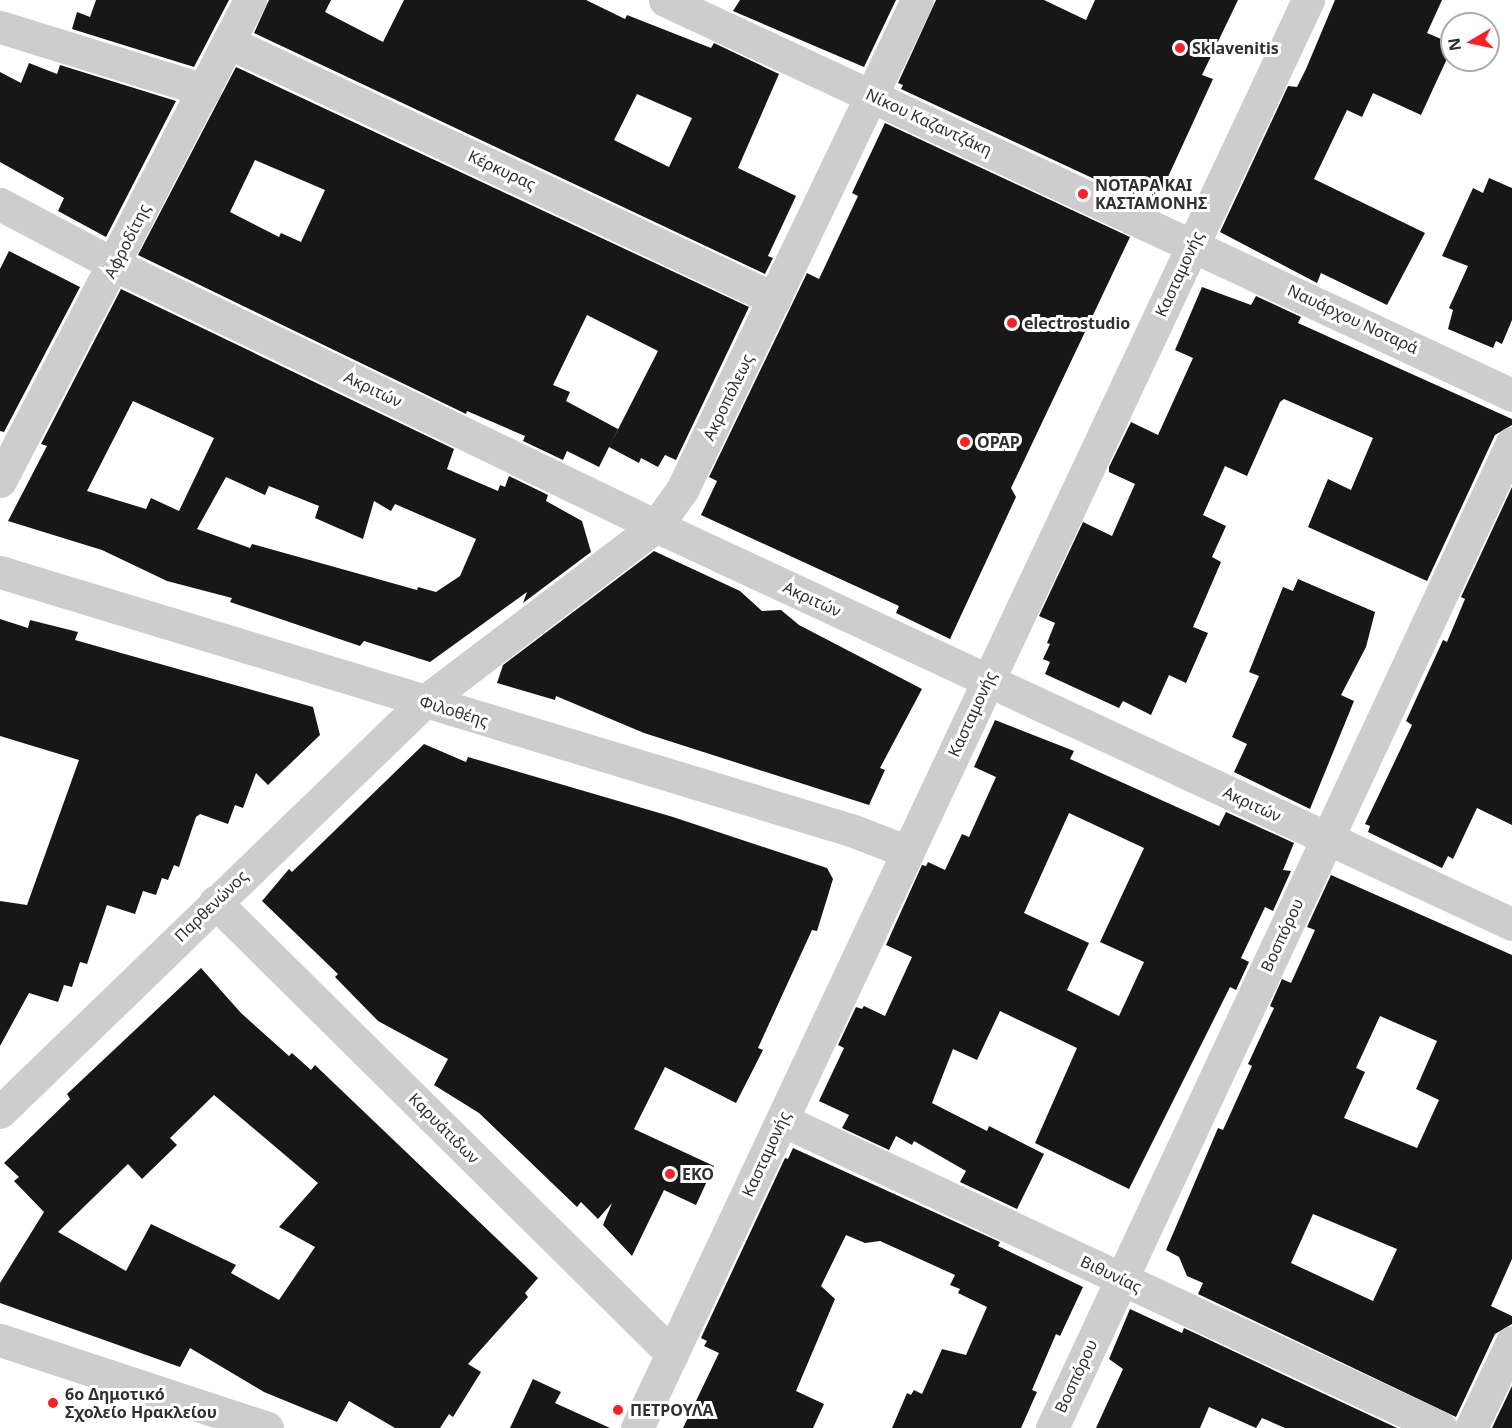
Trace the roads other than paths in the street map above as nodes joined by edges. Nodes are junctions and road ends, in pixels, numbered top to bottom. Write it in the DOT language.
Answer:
graph roads {
  1 [pos="250,0"];
  2 [pos="665,0"];
  3 [pos="916,0"];
  4 [pos="1308,0"];
  5 [pos="0,27"];
  6 [pos="228,42"];
  7 [pos="205,90"];
  8 [pos="873,96"];
  9 [pos="0,204"];
  10 [pos="1193,244"];
  11 [pos="115,265"];
  12 [pos="775,299"];
  13 [pos="1512,395"];
  14 [pos="1512,443"];
  15 [pos="0,481"];
  16 [pos="656,526"];
  17 [pos="0,572"];
  18 [pos="988,681"];
  19 [pos="424,702"];
  20 [pos="1327,839"];
  21 [pos="908,852"];
  22 [pos="215,902"];
  23 [pos="1512,924"];
  24 [pos="0,1112"];
  25 [pos="782,1120"];
  26 [pos="1121,1279"];
  27 [pos="0,1340"];
  28 [pos="1512,1342"];
  29 [pos="672,1354"];
  30 [pos="262,1427"];
  31 [pos="637,1428"];
  32 [pos="1052,1428"];
  33 [pos="1441,1428"];
  34 [pos="1471,1428"];
  1 -- 6 [label="street, Αφροδίτης"];
  2 -- 8 [label="street, Νίκου Καζαντζάκη"];
  3 -- 8 [label="street, Ακροπόλεως"];
  4 -- 10 [label="street, Κασταμονής"];
  5 -- 7 [label="street"];
  6 -- 7 [label="street, Αφροδίτης"];
  6 -- 12 [label="street, Κέρκυρας"];
  7 -- 11 [label="street, Αφροδίτης"];
  8 -- 10 [label="street, Νίκου Καζαντζάκη"];
  8 -- 12 [label="street, Ακροπόλεως"];
  9 -- 11 [label="street, Ακριτών"];
  10 -- 13 [label="street, Ναυάρχου Νοταρά"];
  10 -- 18 [label="street, Κασταμονής"];
  11 -- 15 [label="street, Αφροδίτης"];
  11 -- 16 [label="street, Ακριτών"];
  12 -- 16 [label="street, Ακροπόλεως"];
  14 -- 20 [label="street, Βοσπόρου"];
  16 -- 18 [label="street, Ακριτών"];
  16 -- 19 [label="street, Ακροπόλεως"];
  17 -- 19 [label="street, Φιλοθέης"];
  18 -- 20 [label="street, Ακριτών"];
  18 -- 21 [label="street, Κασταμονής"];
  19 -- 21 [label="street, Φιλοθέης"];
  19 -- 22 [label="street, Παρθενώνος"];
  20 -- 23 [label="street, Ακριτών"];
  20 -- 26 [label="street, Βοσπόρου"];
  21 -- 25 [label="street, Κασταμονής"];
  22 -- 24 [label="street, Παρθενώνος"];
  22 -- 29 [label="street, Καρυάτιδων"];
  25 -- 26 [label="street, Βιθυνίας"];
  25 -- 29 [label="street, Κασταμονής"];
  26 -- 32 [label="street, Βοσπόρου"];
  26 -- 33 [label="street, Βιθυνίας"];
  27 -- 30 [label="street"];
  28 -- 34 [label="street"];
  29 -- 31 [label="street, Κασταμονής"];
}
